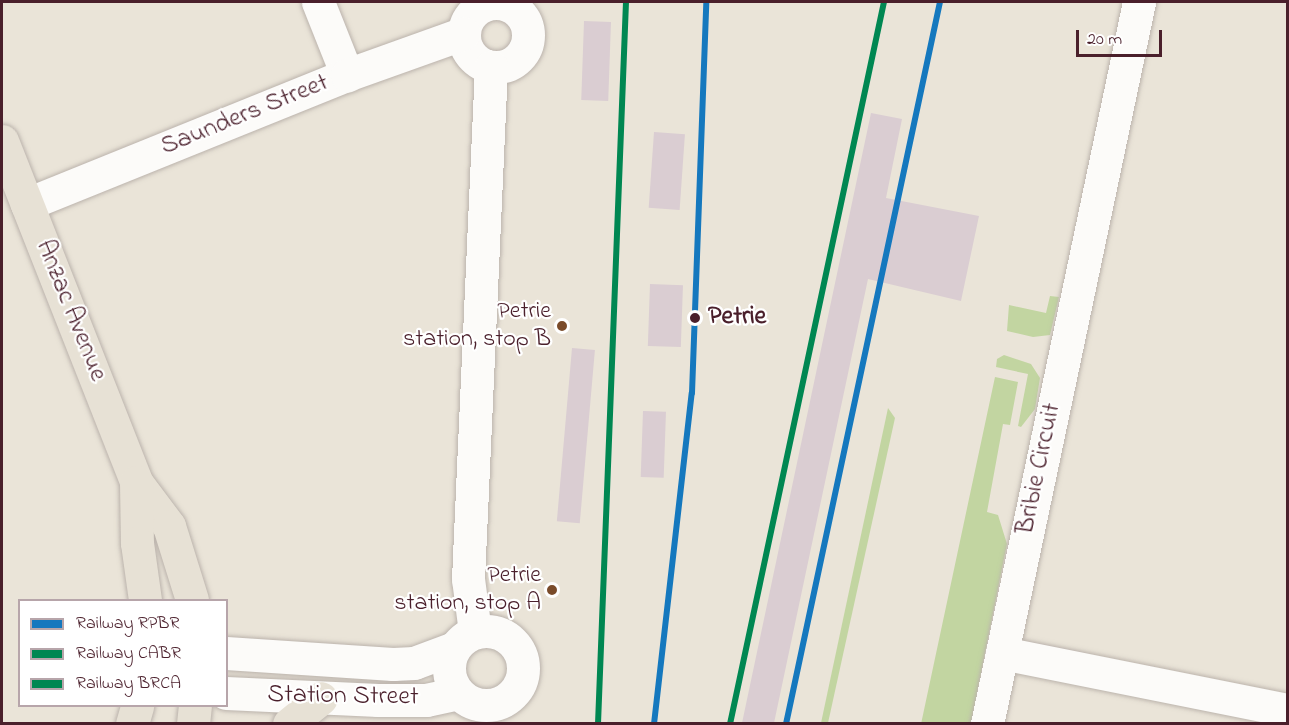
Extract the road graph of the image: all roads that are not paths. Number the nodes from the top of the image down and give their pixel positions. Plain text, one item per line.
1 (318, 2) edge
2 (1139, 2) edge
3 (464, 33) junction
4 (491, 67) junction
5 (347, 75) junction
6 (2, 141) edge
7 (27, 204) junction
8 (136, 482) junction
9 (145, 599) edge
10 (192, 599) edge
11 (465, 640) junction
12 (1002, 653) junction
13 (228, 654) edge
14 (228, 693) edge
15 (458, 693) junction
16 (321, 698) junction
17 (136, 707) edge
18 (195, 707) edge
19 (1287, 710) edge
20 (132, 723) edge
21 (193, 723) edge
22 (289, 723) edge
23 (987, 723) edge

1 - 5 street
2 - 12 street, Bribie Circuit
3 - 4 street
3 - 4 street
3 - 5 street, Saunders Street
4 - 11 street
5 - 7 street, Saunders Street
6 - 7 highway, Anzac Avenue
7 - 8 highway, Anzac Avenue
8 - 9 highway, Anzac Avenue
8 - 10 highway, Anzac Avenue
11 - 13 street, Station Street
11 - 15 street
11 - 15 street
12 - 19 street
12 - 23 street, Bribie Circuit
14 - 16 street, Station Street
15 - 16 street, Station Street
16 - 22 highway
17 - 20 highway
18 - 21 highway

